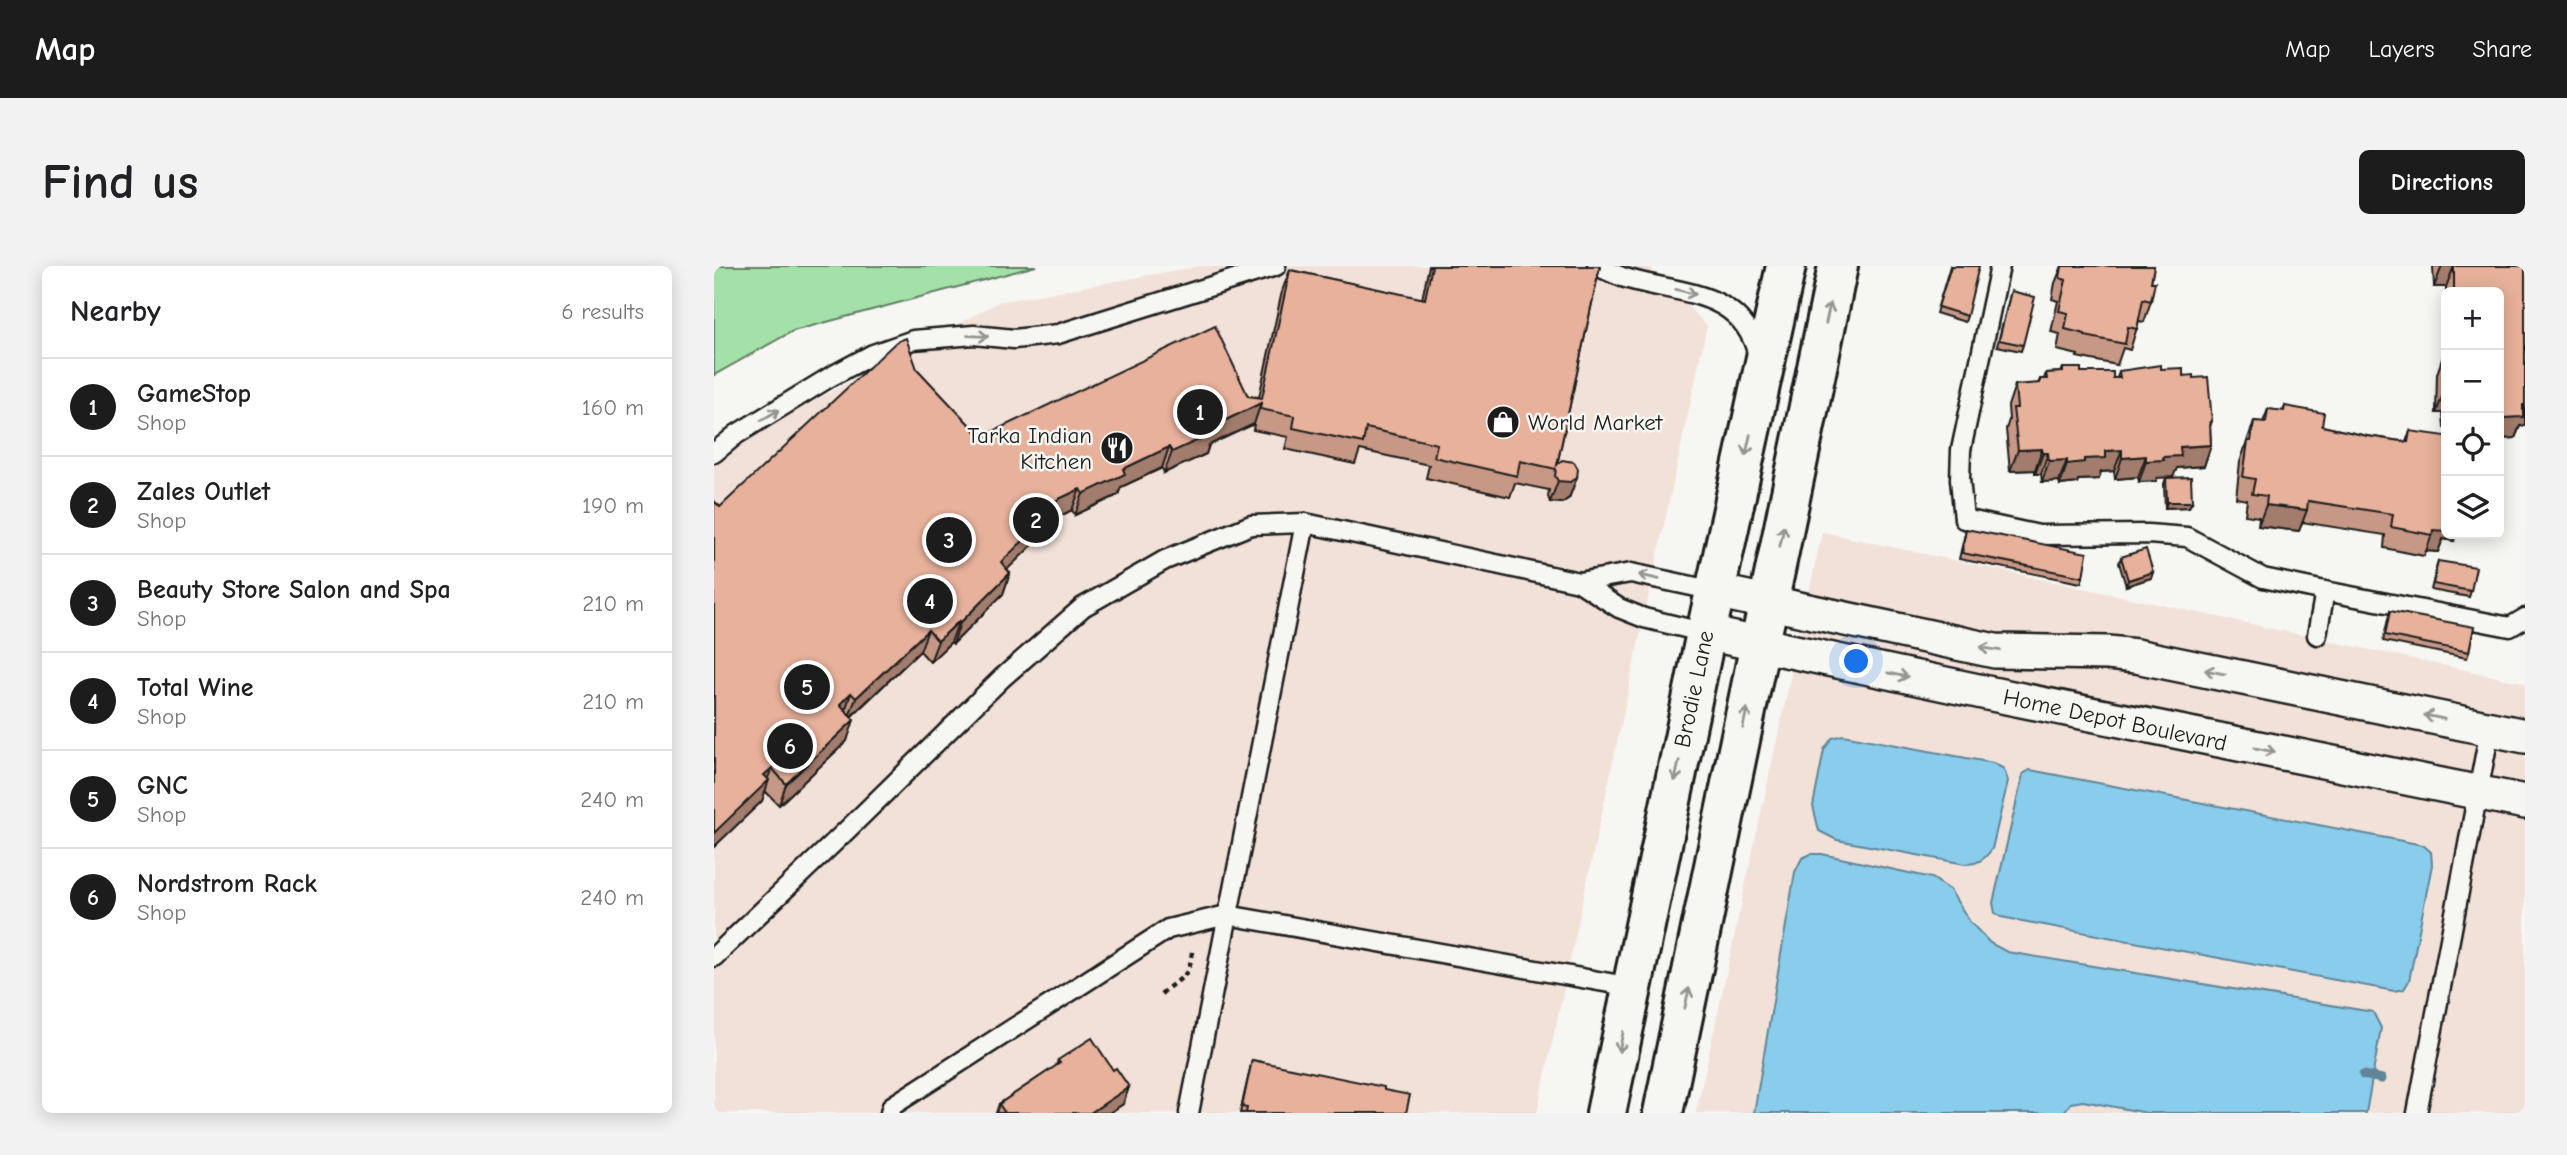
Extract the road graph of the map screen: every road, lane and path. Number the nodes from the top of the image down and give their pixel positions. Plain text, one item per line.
1 (1276, 266) edge
2 (1597, 266) edge
3 (1786, 266) edge
4 (1838, 266) edge
5 (2000, 266) edge
6 (1763, 378) junction
7 (714, 453) edge
8 (1305, 523) junction
9 (1579, 582) junction
10 (2325, 591) junction
11 (1715, 592) junction
12 (1768, 603) junction
13 (2525, 618) edge
14 (1706, 633) junction
15 (2317, 635) dead end
16 (1760, 645) junction
17 (2490, 729) junction
18 (2525, 736) edge
19 (2478, 793) junction
20 (2525, 802) edge
21 (1227, 915) junction
22 (1192, 951) dead end
23 (714, 957) edge
24 (1632, 987) junction
25 (1161, 994) dead end
26 (891, 1113) edge
27 (1189, 1113) edge
28 (1606, 1113) edge
29 (1663, 1113) edge
30 (2417, 1113) edge

7 -> 1 lane
2 -> 6 lane
3 - 6 main road, Brodie Lane
12 -> 4 main road
5 - 10 lane
6 -> 11 main road, Brodie Lane
8 - 9 lane
8 - 21 lane
8 - 23 lane
11 -> 9 lane
9 - 14 lane
10 - 13 lane
10 - 15 lane
11 - 12 street, Home Depot Boulevard
11 - 14 main road, Brodie Lane
12 - 16 main road
17 -> 12 street, Home Depot Boulevard
14 - 16 street, Home Depot Boulevard
14 -> 24 main road, Brodie Lane
16 -> 19 street, Home Depot Boulevard
29 -> 16 main road
17 - 18 street, Home Depot Boulevard
17 - 19 lane
19 - 20 street, Home Depot Boulevard
19 - 30 lane
21 - 24 lane
21 - 26 lane
21 - 27 lane
22 - 25 path
24 -> 28 main road, Brodie Lane

